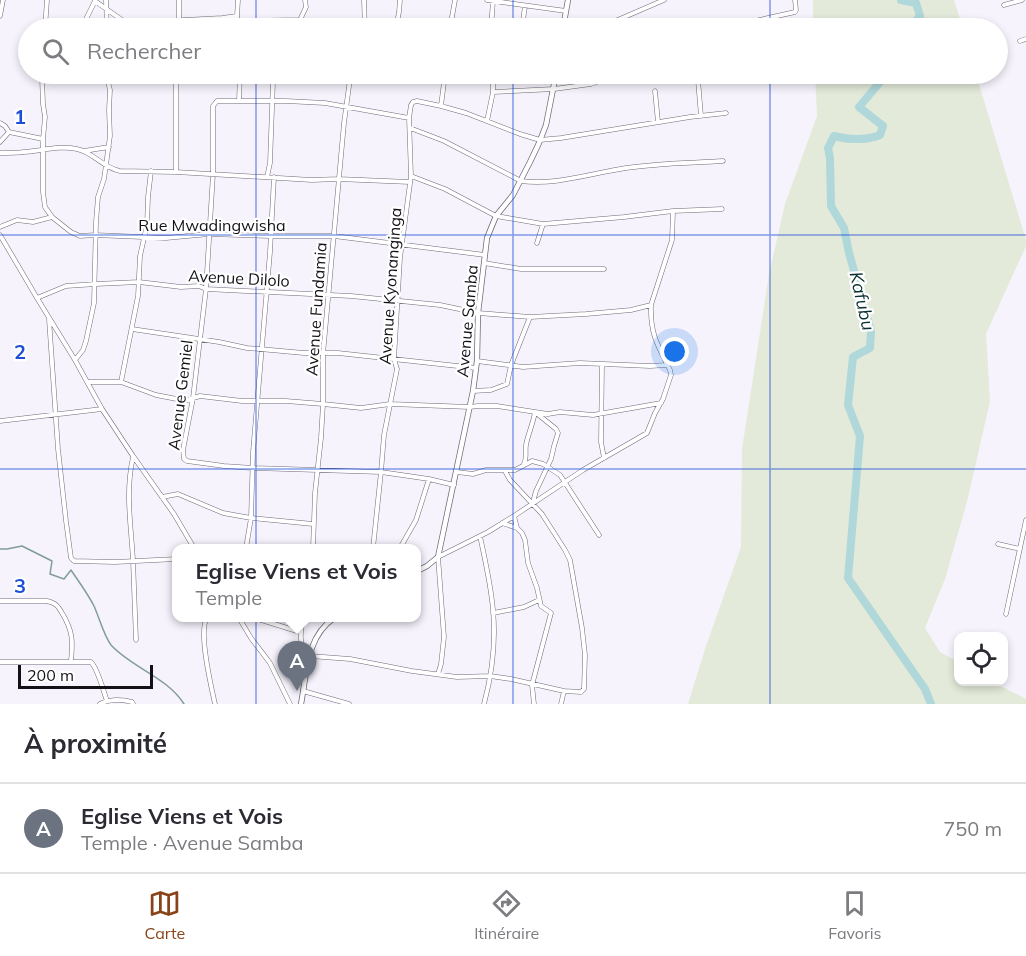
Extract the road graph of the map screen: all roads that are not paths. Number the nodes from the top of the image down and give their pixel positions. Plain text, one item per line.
1 (3, 0) edge
2 (47, 0) edge
3 (106, 0) edge
4 (179, 0) edge
5 (238, 0) edge
6 (305, 0) edge
7 (364, 0) edge
8 (400, 0) edge
9 (455, 0) edge
10 (487, 0) edge
11 (568, 0) edge
12 (663, 0) edge
13 (795, 0) edge
14 (1022, 0) edge
15 (95, 1) edge
16 (493, 1) edge
17 (1004, 5) dead end
18 (525, 6) junction
19 (106, 10) junction
20 (566, 11) junction
21 (0, 16) edge
22 (46, 18) edge
23 (86, 18) edge
24 (106, 18) edge
25 (120, 18) edge
26 (180, 18) edge
27 (238, 18) edge
28 (301, 18) edge
29 (365, 18) edge
30 (398, 18) edge
31 (452, 18) edge
32 (492, 18) edge
33 (523, 18) edge
34 (565, 18) edge
35 (622, 18) edge
36 (766, 18) edge
37 (1026, 39) edge
38 (1020, 41) dead end
39 (42, 84) edge
40 (108, 84) edge
41 (176, 84) edge
42 (240, 84) edge
43 (273, 84) edge
44 (349, 84) edge
45 (444, 84) edge
46 (493, 84) edge
47 (555, 84) edge
48 (591, 84) edge
49 (698, 84) edge
50 (554, 89) junction
51 (655, 91) dead end
52 (493, 92) junction
53 (239, 101) junction
54 (272, 102) junction
55 (441, 106) junction
56 (346, 107) junction
57 (726, 113) dead end
58 (701, 116) junction
59 (410, 118) junction
60 (488, 121) junction
61 (658, 122) junction
62 (0, 123) edge
63 (410, 128) junction
64 (9, 132) junction
65 (43, 139) junction
66 (540, 140) junction
67 (0, 142) edge
68 (109, 147) junction
69 (43, 149) junction
70 (83, 151) junction
71 (0, 153) edge
72 (723, 161) dead end
73 (105, 165) junction
74 (151, 171) junction
75 (176, 171) junction
76 (213, 174) junction
77 (411, 176) junction
78 (267, 177) junction
79 (274, 177) junction
80 (338, 179) junction
81 (521, 181) junction
82 (410, 182) junction
83 (722, 209) dead end
84 (673, 211) junction
85 (496, 216) junction
86 (52, 217) junction
87 (543, 224) junction
88 (0, 227) edge
89 (209, 234) junction
90 (0, 235) edge
91 (95, 235) junction
92 (271, 236) junction
93 (334, 236) junction
94 (144, 238) junction
95 (537, 243) dead end
96 (402, 245) junction
97 (485, 255) junction
98 (484, 263) junction
99 (604, 269) dead end
100 (139, 282) junction
101 (96, 284) junction
102 (206, 289) junction
103 (267, 292) junction
104 (328, 296) junction
105 (37, 298) junction
106 (398, 301) junction
107 (651, 305) junction
108 (478, 313) junction
109 (49, 317) junction
110 (530, 317) junction
111 (132, 329) junction
112 (199, 340) junction
113 (262, 349) junction
114 (323, 354) junction
115 (394, 359) junction
116 (75, 360) junction
117 (477, 361) junction
118 (511, 364) junction
119 (602, 365) junction
120 (667, 365) junction
121 (476, 368) junction
122 (88, 381) junction
123 (121, 382) junction
124 (474, 391) junction
125 (193, 398) junction
126 (258, 402) junction
127 (661, 403) junction
128 (323, 404) junction
129 (390, 404) junction
130 (470, 407) junction
131 (102, 408) junction
132 (535, 412) junction
133 (602, 413) junction
134 (55, 415) junction
135 (0, 421) edge
136 (133, 456) junction
137 (604, 458) junction
138 (524, 466) junction
139 (548, 466) junction
140 (253, 468) junction
141 (318, 469) junction
142 (505, 471) junction
143 (381, 472) junction
144 (457, 472) junction
145 (429, 479) junction
146 (565, 482) junction
147 (454, 486) junction
148 (162, 497) junction
149 (533, 503) junction
150 (514, 516) junction
151 (251, 518) junction
152 (1026, 520) edge
153 (502, 523) junction
154 (313, 524) junction
155 (517, 528) junction
156 (599, 535) dead end
157 (480, 536) junction
158 (191, 544) edge
159 (247, 544) edge
160 (313, 544) edge
161 (374, 544) edge
162 (402, 544) edge
163 (998, 544) dead end
164 (1020, 549) junction
165 (438, 557) junction
166 (172, 558) edge
167 (133, 561) junction
168 (421, 569) edge
169 (539, 600) junction
170 (0, 601) edge
171 (493, 613) junction
172 (1006, 614) dead end
173 (204, 622) edge
174 (241, 622) edge
175 (268, 622) edge
176 (302, 622) edge
177 (328, 622) edge
178 (300, 632) junction
179 (136, 639) dead end
180 (310, 656) junction
181 (71, 661) junction
182 (0, 662) edge
183 (438, 674) junction
184 (490, 676) junction
185 (532, 685) junction
186 (303, 691) junction
187 (564, 691) junction
188 (107, 701) junction
189 (131, 702) edge
190 (100, 704) edge
191 (214, 704) edge
192 (290, 704) edge
193 (301, 704) edge
194 (349, 704) edge
195 (484, 704) edge
196 (534, 704) edge
197 (561, 704) edge

1 - 21 street
2 - 22 street
3 - 19 street
4 - 26 street
5 - 27 street
6 - 28 street
7 - 29 street
8 - 30 street
9 - 31 street
10 - 16 street
11 - 20 street
12 - 35 street
13 - 36 street
14 - 17 street
15 - 19 street
15 - 23 street
16 - 18 street
16 - 32 street
18 - 20 street
18 - 33 street
19 - 24 street
19 - 25 street
20 - 34 street
37 - 38 street
39 - 65 street
40 - 68 street
41 - 75 street
42 - 53 street
43 - 54 street
44 - 56 street, Avenue Fundamia
45 - 55 street
46 - 52 street
47 - 50 street, Avenue Samba
48 - 50 street
49 - 58 street
50 - 52 street
50 - 66 street, Avenue Samba
51 - 61 street
52 - 60 street
53 - 54 street
53 - 76 street, Avenue Gemiel
54 - 56 street
54 - 78 street
55 - 59 street, Avenue Kyonanginga
55 - 60 street
56 - 59 street
56 - 80 street, Avenue Fundamia
57 - 58 street
58 - 61 street
59 - 63 street, Avenue Kyonanginga
60 - 66 street
61 - 66 street
62 - 64 street
63 - 77 street, Avenue Kyonanginga
63 - 81 street
64 - 65 street
64 - 67 street
65 - 69 street
66 - 81 street, Avenue Samba
68 - 70 street
68 - 73 street
69 - 70 street
69 - 71 street
69 - 86 street
70 - 73 street
72 - 81 street
73 - 74 street
73 - 91 street
74 - 75 street
74 - 94 street
75 - 76 street
76 - 78 street
76 - 89 street, Avenue Gemiel
77 - 82 street, Avenue Kyonanginga
77 - 85 street
78 - 79 street
79 - 80 street
79 - 92 street
80 - 82 street
80 - 93 street, Avenue Fundamia
81 - 85 street, Avenue Samba
82 - 96 street, Avenue Kyonanginga
83 - 84 street
84 - 87 street
84 - 107 street
85 - 87 street
85 - 97 street, Avenue Samba
86 - 88 street
86 - 91 street, Rue Mwadingwisha
87 - 95 street
89 - 92 street, Rue Mwadingwisha
89 - 94 street, Rue Mwadingwisha
89 - 102 street, Avenue Gemiel
90 - 105 street
91 - 94 street, Rue Mwadingwisha
91 - 101 street
92 - 93 street, Rue Mwadingwisha
92 - 103 street
93 - 96 street, Rue Mwadingwisha
93 - 104 street, Avenue Fundamia
94 - 100 street
96 - 97 street, Rue Mwadingwisha
96 - 106 street, Avenue Kyonanginga
97 - 98 street, Avenue Samba
98 - 99 street
98 - 108 street, Avenue Samba
100 - 101 street, Avenue Dilolo
100 - 102 street, Avenue Dilolo
100 - 111 street
101 - 105 street, Avenue Dilolo
101 - 116 street
102 - 103 street, Avenue Dilolo
102 - 112 street, Avenue Gemiel
103 - 104 street, Avenue Dilolo
103 - 113 street
104 - 106 street, Avenue Dilolo
104 - 114 street, Avenue Fundamia
105 - 109 street
106 - 108 street, Avenue Dilolo
106 - 115 street, Avenue Kyonanginga
107 - 110 street, Avenue Dilolo
107 - 120 street
108 - 110 street, Avenue Dilolo
108 - 117 street, Avenue Samba
109 - 116 street
109 - 134 street
110 - 118 street
111 - 112 street
111 - 123 street
112 - 113 street
112 - 125 street, Avenue Gemiel
113 - 114 street
113 - 126 street
114 - 115 street
114 - 128 street, Avenue Fundamia
115 - 121 street
115 - 129 street, Avenue Kyonanginga
116 - 122 street
117 - 118 street
117 - 121 street, Avenue Samba
118 - 119 street
118 - 124 street
119 - 120 street
119 - 133 street
120 - 127 street
121 - 124 street, Avenue Samba
122 - 123 street
122 - 131 street
123 - 125 street
124 - 130 street, Avenue Samba
125 - 126 street
125 - 140 street, Avenue Gemiel
126 - 128 street
126 - 140 street
127 - 133 street
127 - 137 street
128 - 129 street
128 - 141 street, Avenue Fundamia
129 - 130 street
129 - 143 street, Avenue Kyonanginga
130 - 132 street
130 - 144 street, Avenue Samba
131 - 134 street
131 - 136 street
132 - 133 street
132 - 138 street
132 - 139 street
133 - 137 street
134 - 135 street
134 - 167 street
136 - 148 street
136 - 167 street
137 - 146 street
138 - 139 street
138 - 142 street
139 - 146 street
139 - 149 street
140 - 141 street, Avenue Gemiel
140 - 151 street
141 - 143 street, Avenue Gemiel
141 - 154 street, Avenue Fundamia
142 - 144 street
142 - 149 street
143 - 145 street, Avenue Gemiel
143 - 161 street, Avenue Kyonanginga
144 - 147 street, Avenue Samba
145 - 147 street, Avenue Gemiel
145 - 162 street
146 - 149 street
146 - 156 street
147 - 165 street, Avenue Samba
148 - 151 street
148 - 158 street
149 - 150 street
149 - 187 street
150 - 153 street
150 - 155 street
151 - 154 street
151 - 159 street
152 - 164 street
153 - 155 street
153 - 157 street
154 - 160 street, Avenue Fundamia
155 - 169 street
157 - 165 street
157 - 171 street
163 - 164 street
164 - 172 street
165 - 168 street
165 - 183 street
166 - 167 street
167 - 179 street
169 - 171 street
169 - 185 street
170 - 181 street
171 - 184 street
173 - 191 street
174 - 192 street
175 - 178 street
176 - 178 street
177 - 180 street
178 - 180 street
180 - 183 street
180 - 186 street
181 - 182 street
181 - 188 street
183 - 184 street
184 - 185 street
184 - 195 street
185 - 187 street
185 - 196 street
186 - 193 street
186 - 194 street
187 - 197 street
188 - 189 street
188 - 190 street

